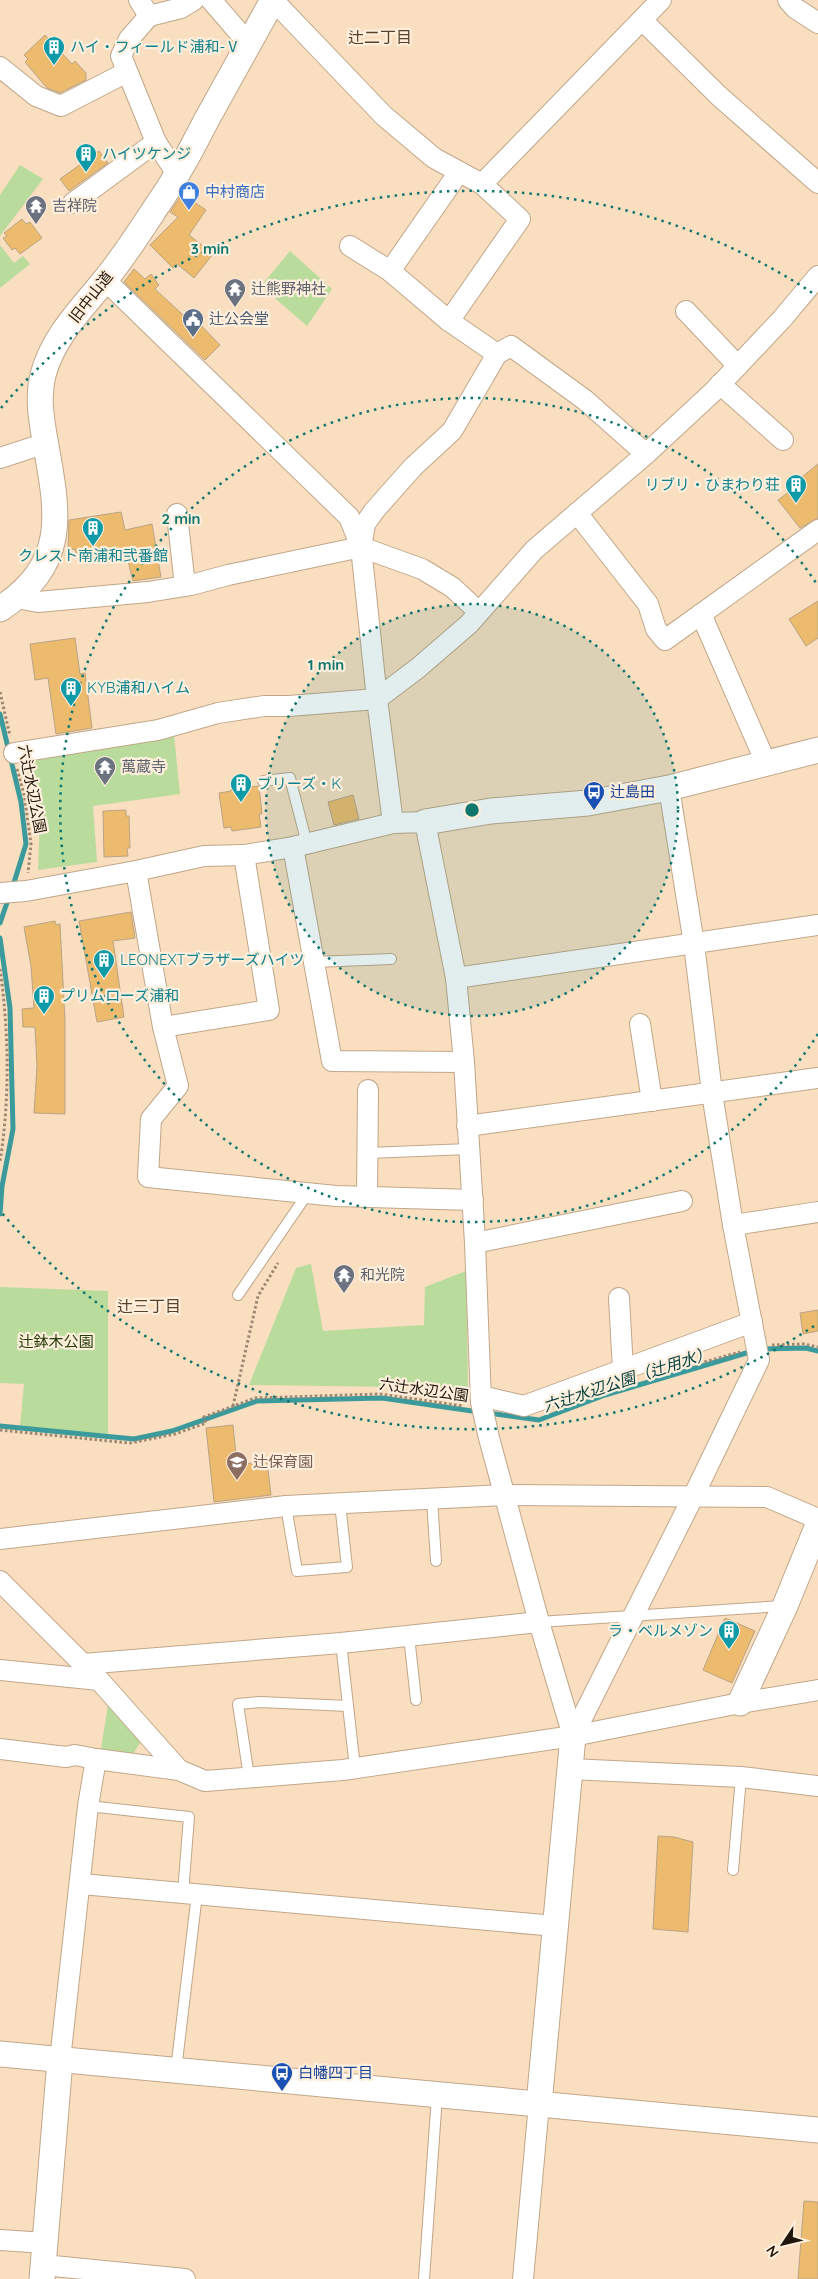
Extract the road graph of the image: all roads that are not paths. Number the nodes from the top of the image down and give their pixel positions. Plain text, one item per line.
1 (194, 0) edge
2 (211, 0) edge
3 (273, 0) edge
4 (788, 0) edge
5 (656, 2) edge
6 (144, 8) edge
7 (643, 21) junction
8 (818, 23) edge
9 (249, 44) junction
10 (0, 67) edge
11 (127, 72) junction
12 (156, 142) junction
13 (459, 172) junction
14 (177, 174) junction
15 (818, 183) edge
16 (482, 184) junction
17 (73, 203) dead end
18 (350, 246) dead end
19 (390, 271) junction
20 (818, 276) edge
21 (105, 280) junction
22 (686, 312) dead end
23 (449, 320) junction
24 (497, 354) junction
25 (738, 366) junction
26 (720, 384) junction
27 (783, 440) dead end
28 (46, 443) junction
29 (646, 454) junction
30 (0, 458) edge
31 (577, 513) junction
32 (177, 514) dead end
33 (818, 530) edge
34 (361, 547) junction
35 (185, 586) junction
36 (9, 604) edge
37 (479, 612) junction
38 (701, 614) junction
39 (377, 699) junction
40 (818, 750) edge
41 (14, 753) road end
42 (766, 763) junction
43 (263, 781) dead end
44 (669, 788) junction
45 (425, 822) junction
46 (393, 823) junction
47 (300, 846) junction
48 (244, 855) junction
49 (136, 871) junction
50 (0, 893) edge
51 (818, 925) edge
52 (694, 944) junction
53 (391, 958) dead end
54 (314, 962) junction
55 (456, 978) junction
56 (640, 1024) dead end
57 (163, 1027) junction
58 (464, 1062) junction
59 (818, 1078) edge
60 (368, 1090) dead end
61 (712, 1093) junction
62 (652, 1101) junction
63 (468, 1126) junction
64 (469, 1149) junction
65 (368, 1152) junction
66 (308, 1194) junction
67 (367, 1197) junction
68 (472, 1200) junction
69 (682, 1201) dead end
70 (818, 1212) edge
71 (733, 1224) junction
72 (476, 1243) junction
73 (238, 1295) dead end
74 (619, 1298) dead end
75 (752, 1322) junction
76 (623, 1370) junction
77 (482, 1402) junction
78 (504, 1495) junction
79 (693, 1497) junction
80 (432, 1498) junction
81 (340, 1504) junction
82 (286, 1506) junction
83 (818, 1519) edge
84 (818, 1525) edge
85 (0, 1539) edge
86 (436, 1561) dead end
87 (0, 1581) edge
88 (785, 1606) junction
89 (633, 1617) junction
90 (539, 1622) junction
91 (409, 1636) junction
92 (342, 1643) junction
93 (83, 1664) junction
94 (0, 1670) edge
95 (99, 1680) junction
96 (818, 1690) edge
97 (416, 1700) dead end
98 (740, 1702) junction
99 (348, 1706) junction
100 (573, 1736) junction
101 (0, 1748) edge
102 (96, 1759) junction
103 (355, 1768) junction
104 (570, 1768) junction
105 (179, 1770) junction
106 (249, 1777) junction
107 (740, 1777) junction
108 (818, 1786) edge
109 (88, 1806) junction
110 (733, 1870) dead end
111 (81, 1884) junction
112 (190, 1894) junction
113 (555, 1926) junction
114 (0, 2054) edge
115 (60, 2060) junction
116 (176, 2070) junction
117 (437, 2095) junction
118 (539, 2104) junction
119 (818, 2130) edge
120 (0, 2240) edge
121 (43, 2262) edge
122 (185, 2279) edge
123 (424, 2279) edge
124 (523, 2279) edge

1 - 6 street
2 - 9 street
3 - 9 street, 旧中山道
3 - 13 street
4 - 8 street
5 - 7 street
6 - 11 street
7 - 15 street
7 - 16 street
9 - 14 street, 旧中山道
10 - 11 street
11 - 12 street
12 - 14 street
12 - 17 street
13 - 16 street
13 - 19 street
14 - 21 street, 旧中山道
16 - 23 street
18 - 19 street
19 - 23 street
20 - 25 street
21 - 28 street, 旧中山道
21 - 34 street
22 - 25 street
23 - 24 street
24 - 29 street
24 - 34 street
25 - 26 street
26 - 27 street
26 - 29 street
28 - 30 street
28 - 36 street, 旧中山道
29 - 31 street
31 - 37 street
31 - 38 street
32 - 35 street
33 - 38 street
34 - 35 street
34 - 37 street
34 - 39 street
35 - 36 street
37 - 39 street
38 - 42 street
39 - 41 street
39 - 46 street
40 - 42 street
42 - 44 street
43 - 47 lane
44 - 45 street
44 - 52 street
45 - 46 street
45 - 55 street
46 - 47 street
47 - 48 street
47 - 54 street
48 - 49 street
48 - 57 street
49 - 50 street
49 - 57 street
51 - 52 street
52 - 55 street
52 - 61 street
53 - 54 lane
54 - 58 street
55 - 58 street
56 - 62 street
57 - 66 street
58 - 63 street
59 - 61 street
60 - 65 street
61 - 62 street
61 - 71 street
62 - 63 street
63 - 64 street
64 - 65 lane
64 - 68 street
65 - 67 street
66 - 67 street
66 - 73 lane
67 - 68 street
68 - 72 street
69 - 72 street
70 - 71 street
71 - 75 street
72 - 77 street
74 - 76 street
75 - 76 street
75 - 79 street
76 - 77 street
77 - 78 street
78 - 79 street
78 - 80 street
78 - 90 street
79 - 83 street
79 - 89 street
80 - 81 street
80 - 86 lane
81 - 82 street
81 - 82 lane
82 - 85 street
84 - 88 street
87 - 93 street
88 - 89 lane
88 - 98 street
89 - 90 lane
89 - 100 street
90 - 91 street
90 - 100 street
91 - 92 street
91 - 97 lane
92 - 93 street
92 - 99 lane
93 - 95 street
94 - 95 street
95 - 105 street
96 - 98 street
98 - 100 street
99 - 103 lane
99 - 106 lane
100 - 103 street
100 - 104 street
101 - 102 street
102 - 105 street
102 - 109 street
103 - 106 street
104 - 107 street
104 - 113 street
105 - 106 street
107 - 108 street
107 - 110 lane
109 - 111 street
109 - 112 lane
111 - 112 street
111 - 115 street
112 - 113 street
112 - 116 lane
113 - 118 street
114 - 115 street
115 - 116 street
115 - 121 street
116 - 117 street
117 - 118 street
117 - 123 lane
118 - 119 street
118 - 124 street
120 - 121 street
121 - 122 street

